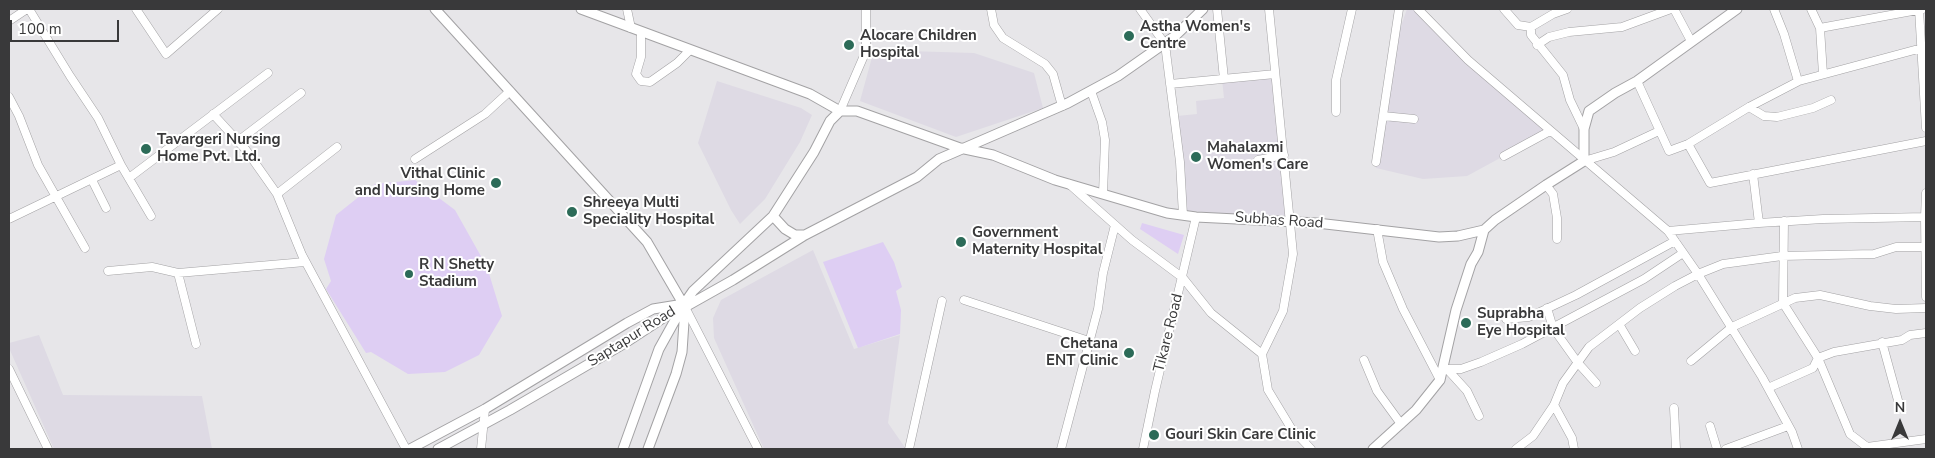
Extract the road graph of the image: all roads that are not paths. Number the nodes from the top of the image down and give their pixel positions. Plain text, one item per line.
1 (28, 9) edge
2 (136, 9) edge
3 (218, 9) edge
4 (435, 9) edge
5 (581, 9) edge
6 (627, 9) edge
7 (866, 9) edge
8 (990, 9) edge
9 (1140, 9) edge
10 (1203, 9) edge
11 (1217, 9) edge
12 (1270, 9) edge
13 (1352, 9) edge
14 (1399, 9) edge
15 (1418, 9) edge
16 (1504, 9) edge
17 (1567, 9) edge
18 (1673, 9) edge
19 (1737, 9) edge
20 (1774, 9) edge
21 (1811, 9) edge
22 (1919, 9) edge
23 (1923, 9) edge
24 (1726, 12) edge
25 (9, 20) edge
26 (631, 28) junction
27 (1531, 28) junction
28 (1820, 28) junction
29 (641, 32) junction
30 (1691, 41) junction
31 (1165, 44) junction
32 (1537, 45) junction
33 (1922, 48) junction
34 (690, 50) junction
35 (1924, 56) edge
36 (268, 73) dead end
37 (1275, 74) junction
38 (1823, 74) junction
39 (1224, 79) junction
40 (1637, 81) junction
41 (1798, 81) junction
42 (1170, 84) junction
43 (510, 91) junction
44 (1091, 91) junction
45 (300, 93) dead end
46 (9, 97) edge
47 (1831, 100) dead end
48 (1925, 105) edge
49 (1062, 106) junction
50 (1749, 107) junction
51 (840, 111) junction
52 (1336, 112) dead end
53 (213, 114) junction
54 (1383, 116) junction
55 (1414, 119) dead end
56 (1584, 128) junction
57 (1926, 128) edge
58 (1550, 131) junction
59 (1659, 131) junction
60 (238, 141) junction
61 (1926, 141) edge
62 (1688, 144) junction
63 (337, 148) dead end
64 (960, 148) junction
65 (1284, 155) junction
66 (1504, 156) dead end
67 (415, 159) dead end
68 (1258, 160) dead end
69 (1376, 162) dead end
70 (1584, 162) junction
71 (121, 165) junction
72 (1753, 174) junction
73 (129, 178) junction
74 (92, 180) junction
75 (1069, 184) junction
76 (1546, 184) junction
77 (1926, 193) edge
78 (277, 194) junction
79 (1103, 194) junction
80 (56, 197) junction
81 (106, 208) dead end
82 (1183, 215) junction
83 (151, 216) dead end
84 (773, 216) junction
85 (1196, 217) junction
86 (1925, 217) edge
87 (9, 219) edge
88 (1290, 221) junction
89 (1784, 221) junction
90 (1759, 223) junction
91 (1115, 225) junction
92 (1378, 229) junction
93 (1484, 230) junction
94 (1668, 231) junction
95 (805, 235) junction
96 (1557, 239) dead end
97 (1675, 241) junction
98 (1925, 247) edge
99 (85, 248) dead end
100 (1683, 252) junction
101 (1782, 256) junction
102 (306, 262) junction
103 (108, 271) dead end
104 (178, 273) junction
105 (1698, 274) junction
106 (1926, 276) edge
107 (1183, 278) junction
108 (1926, 297) edge
109 (964, 300) dead end
110 (942, 301) dead end
111 (1783, 303) junction
112 (685, 305) junction
113 (1547, 308) junction
114 (1926, 308) edge
115 (1506, 319) dead end
116 (1619, 324) junction
117 (1732, 327) junction
118 (1553, 328) junction
119 (1926, 333) edge
120 (1089, 341) junction
121 (1882, 342) junction
122 (196, 344) dead end
123 (1635, 351) dead end
124 (1262, 354) junction
125 (1818, 358) junction
126 (1364, 360) dead end
127 (1692, 362) dead end
128 (1578, 363) junction
129 (9, 369) edge
130 (1445, 369) junction
131 (1440, 380) junction
132 (1596, 383) dead end
133 (1768, 388) junction
134 (1899, 404) dead end
135 (1554, 405) junction
136 (1674, 408) dead end
137 (485, 409) junction
138 (1479, 416) dead end
139 (484, 424) junction
140 (1401, 424) junction
141 (1710, 426) dead end
142 (1788, 426) junction
143 (1926, 439) edge
144 (48, 449) edge
145 (406, 449) edge
146 (410, 449) edge
147 (438, 449) edge
148 (481, 449) edge
149 (624, 449) edge
150 (648, 449) edge
151 (758, 449) edge
152 (909, 449) edge
153 (1061, 449) edge
154 (1143, 449) edge
155 (1311, 449) edge
156 (1373, 449) edge
157 (1516, 449) edge
158 (1574, 449) edge
159 (1676, 449) edge
160 (1717, 449) edge
161 (1726, 449) edge
162 (1798, 449) edge

1 - 25 street
1 - 71 street
2 - 3 street
4 - 43 main road
5 - 26 main road
6 - 26 street
7 - 51 street
8 - 49 street
9 - 31 street
10 - 31 main road
11 - 39 street
12 - 37 street
13 - 52 street
14 - 54 street
15 - 58 street
16 - 27 street
17 - 27 street
18 - 30 street
18 - 32 street
19 - 24 main road
20 - 41 street
21 - 28 street
22 - 23 street
22 - 28 street
22 - 33 street
24 - 30 main road
26 - 29 main road
27 - 32 street
28 - 38 street
29 - 34 main road
29 - 34 street
30 - 40 main road
31 - 42 street
31 - 44 main road
32 - 56 street
33 - 35 street
33 - 38 street
34 - 51 main road
35 - 48 street
36 - 53 street
37 - 39 street
37 - 65 street
38 - 41 street
39 - 42 street
40 - 56 main road
40 - 59 street
41 - 50 street
42 - 82 street
43 - 67 street
43 - 112 main road
44 - 49 main road
44 - 79 street
45 - 60 street
46 - 80 street
47 - 50 street
48 - 57 street
49 - 64 main road
50 - 62 street
51 - 64 main road, Subhas Road
51 - 84 main road
53 - 60 street
53 - 73 street
54 - 55 street
54 - 69 street
56 - 70 main road
58 - 66 street
58 - 70 street
59 - 62 street
59 - 70 street
60 - 78 street
61 - 72 street
62 - 72 street
63 - 78 street
64 - 75 main road, Subhas Road
64 - 95 main road
65 - 68 street
65 - 88 street
70 - 76 main road, Subhas Road
70 - 94 street
71 - 73 street
71 - 74 street
72 - 90 street
73 - 83 street
74 - 80 street
74 - 81 street
75 - 79 main road, Subhas Road
75 - 91 street
76 - 93 main road, Subhas Road
76 - 96 street
77 - 86 street
78 - 102 street
79 - 82 main road, Subhas Road
80 - 87 street
80 - 99 street
82 - 85 main road, Subhas Road
84 - 95 main road
84 - 112 main road
85 - 88 main road, Subhas Road
85 - 107 street, Tikare Road
86 - 89 street
86 - 98 street
88 - 92 main road, Subhas Road
88 - 124 street
89 - 90 street
89 - 101 street
90 - 94 street
91 - 107 street
91 - 120 street
92 - 93 main road, Subhas Road
92 - 131 street
93 - 130 main road
94 - 97 street
95 - 112 main road
97 - 100 street
97 - 113 street
98 - 101 street
98 - 106 street
100 - 105 street
100 - 118 street
101 - 105 street
101 - 111 street
102 - 104 street
102 - 145 street
103 - 104 street
104 - 122 street
105 - 116 street
105 - 117 street
106 - 108 street
107 - 124 street
107 - 154 street, Tikare Road
109 - 120 street
110 - 152 street
111 - 114 street
111 - 117 street
111 - 125 street
112 - 137 main road, Saptapur Road
112 - 139 main road, Saptapur Road
112 - 149 main road
112 - 150 main road
112 - 151 street
113 - 115 street
113 - 118 street
116 - 123 street
116 - 128 street
117 - 127 street
117 - 133 street
118 - 128 street
118 - 130 street
119 - 121 street
120 - 153 street
121 - 125 street
121 - 134 street
124 - 155 street
125 - 133 street
125 - 143 street
126 - 140 street
128 - 132 street
128 - 135 street
129 - 144 street
130 - 131 main road
130 - 138 street
131 - 140 main road
133 - 142 street
135 - 157 street
135 - 158 street
136 - 159 street
137 - 139 street
137 - 146 main road, Saptapur Road
139 - 147 main road, Saptapur Road
139 - 148 street
140 - 156 main road
141 - 160 street
142 - 161 street
142 - 162 street

